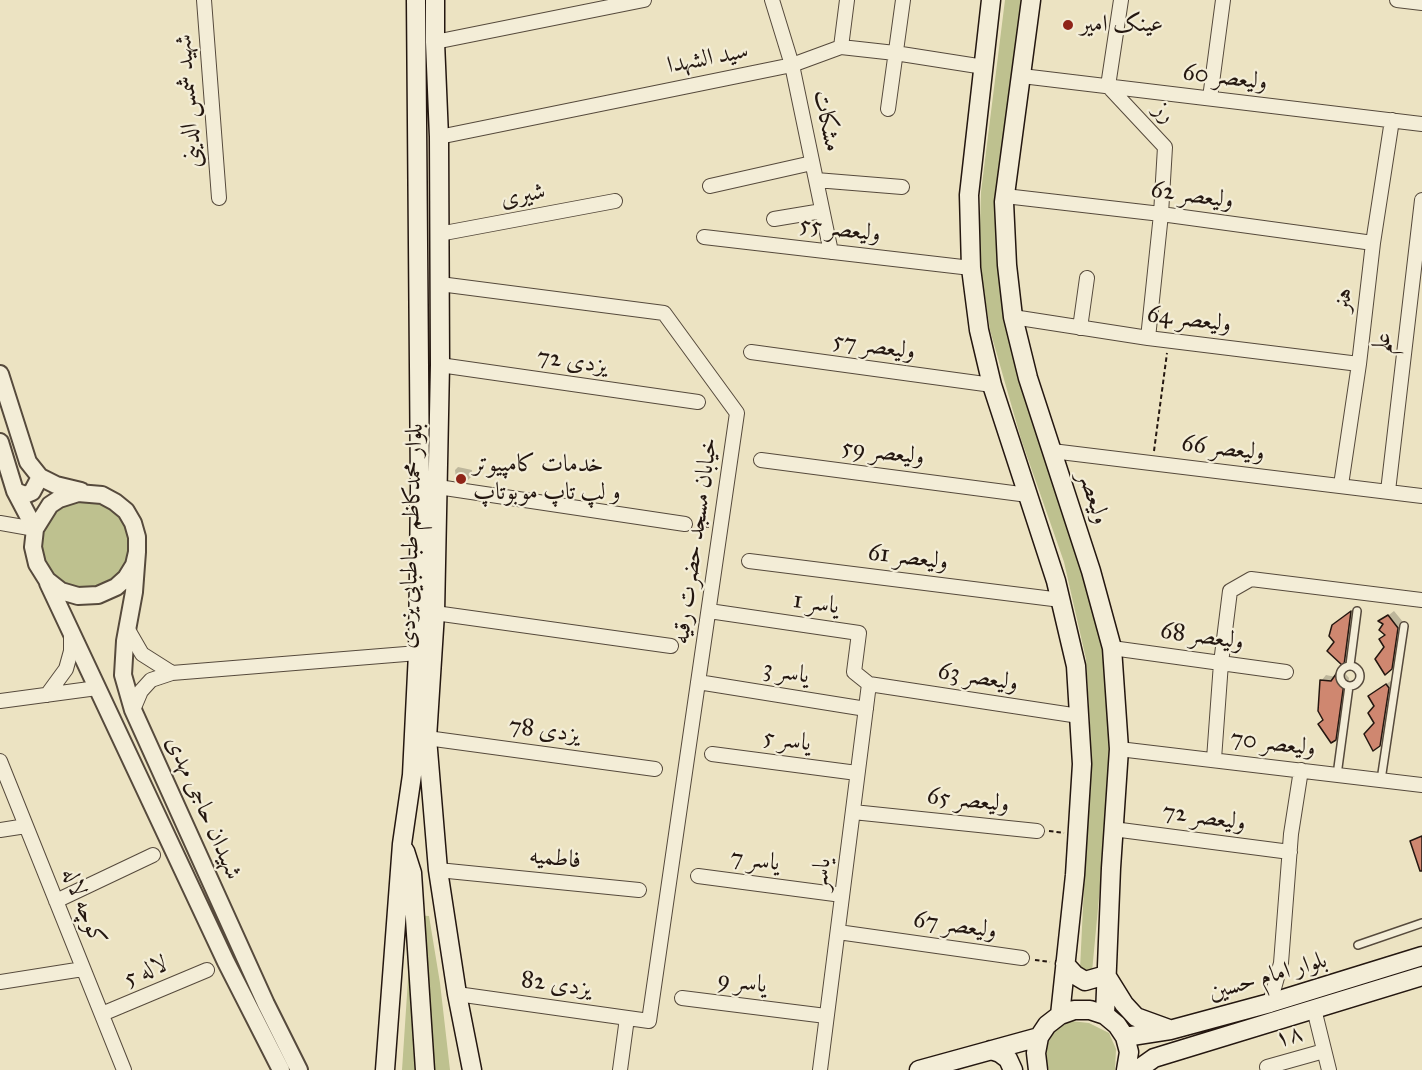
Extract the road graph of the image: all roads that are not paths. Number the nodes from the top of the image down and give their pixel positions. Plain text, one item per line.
1 (204, 0) edge
2 (416, 0) edge
3 (435, 0) edge
4 (644, 0) edge
5 (772, 0) edge
6 (847, 0) edge
7 (903, 0) edge
8 (992, 0) edge
9 (1031, 0) edge
10 (1121, 0) edge
11 (1223, 0) edge
12 (1397, 0) edge
13 (1422, 3) edge
14 (435, 42) junction
15 (841, 47) junction
16 (896, 53) junction
17 (792, 65) junction
18 (984, 67) junction
19 (1022, 76) junction
20 (1108, 86) junction
21 (1210, 99) junction
22 (888, 109) dead end
23 (1392, 120) junction
24 (1422, 124) edge
25 (440, 137) junction
26 (812, 163) junction
27 (816, 180) junction
28 (710, 186) dead end
29 (902, 187) dead end
30 (1005, 196) junction
31 (219, 198) dead end
32 (615, 201) dead end
33 (1422, 201) edge
34 (822, 211) junction
35 (1161, 214) junction
36 (774, 219) dead end
37 (439, 234) junction
38 (704, 237) dead end
39 (1373, 243) junction
40 (831, 252) junction
41 (971, 268) junction
42 (1087, 278) dead end
43 (440, 284) junction
44 (1013, 317) junction
45 (1080, 328) junction
46 (1148, 338) junction
47 (751, 352) dead end
48 (1359, 364) junction
49 (440, 365) junction
50 (0, 374) edge
51 (992, 386) junction
52 (698, 402) dead end
53 (0, 442) edge
54 (1052, 452) junction
55 (761, 460) dead end
56 (40, 477) junction
57 (1341, 485) junction
58 (438, 487) junction
59 (15, 491) junction
60 (1388, 491) junction
61 (88, 492) junction
62 (1028, 495) junction
63 (1422, 496) edge
64 (0, 523) edge
65 (685, 524) road end
66 (35, 529) junction
67 (137, 552) junction
68 (749, 561) dead end
69 (47, 580) junction
70 (1061, 600) junction
71 (1422, 600) edge
72 (709, 611) junction
73 (1357, 611) dead end
74 (435, 614) junction
75 (1404, 626) dead end
76 (127, 628) junction
77 (71, 632) junction
78 (671, 646) dead end
79 (1112, 648) junction
80 (418, 653) junction
81 (1221, 663) junction
82 (1350, 665) junction
83 (1286, 672) dead end
84 (172, 673) junction
85 (698, 682) junction
86 (870, 684) junction
87 (1349, 686) junction
88 (97, 688) junction
89 (47, 694) junction
90 (0, 701) edge
91 (866, 708) junction
92 (132, 710) junction
93 (1079, 716) junction
94 (427, 738) junction
95 (1119, 749) junction
96 (712, 754) dead end
97 (1214, 759) junction
98 (0, 761) edge
99 (655, 769) dead end
100 (1300, 770) junction
101 (857, 773) junction
102 (1338, 775) junction
103 (1381, 780) junction
104 (1422, 785) edge
105 (853, 812) junction
106 (26, 826) junction
107 (1113, 829) junction
108 (0, 830) edge
109 (1038, 831) road end
110 (402, 844) junction
111 (1290, 852) junction
112 (153, 855) dead end
113 (438, 870) junction
114 (698, 876) dead end
115 (639, 890) dead end
116 (842, 894) junction
117 (56, 901) junction
118 (1422, 923) edge
119 (838, 932) junction
120 (1358, 945) dead end
121 (1422, 956) edge
122 (1022, 958) road end
123 (1065, 964) junction
124 (83, 969) junction
125 (207, 970) dead end
126 (1106, 975) junction
127 (1422, 976) edge
128 (0, 982) edge
129 (457, 994) junction
130 (682, 998) dead end
131 (1270, 1003) junction
132 (1314, 1009) junction
133 (102, 1014) junction
134 (1060, 1015) junction
135 (1105, 1015) junction
136 (826, 1016) junction
137 (627, 1018) junction
138 (649, 1021) joint
139 (1163, 1031) junction
140 (1039, 1037) junction
141 (1125, 1038) junction
142 (991, 1050) junction
143 (1324, 1051) junction
144 (1167, 1054) junction
145 (1267, 1067) dead end
146 (471, 1069) edge
147 (124, 1070) edge
148 (282, 1070) edge
149 (299, 1070) edge
150 (385, 1070) edge
151 (425, 1070) edge
152 (620, 1070) edge
153 (820, 1070) edge
154 (919, 1070) edge
155 (1013, 1070) edge
156 (1038, 1070) edge
157 (1126, 1070) edge
158 (1137, 1070) edge
159 (1329, 1070) edge

1 - 31 street, شهید شمس الدینی
2 - 80 main road, بلوار محمدکاظم طباطبایی یزدی
3 - 14 main road, بلوار محمدکاظم طباطبایی یزدی
4 - 14 street
5 - 17 street, مشکات
6 - 15 street
7 - 16 street
8 - 18 main road
9 - 19 main road, ولیعصر
10 - 20 street
11 - 21 street
12 - 13 street
14 - 25 main road, بلوار محمدکاظم طباطبایی یزدی
15 - 16 street, سید الشهدا
15 - 17 street, سید الشهدا
16 - 18 street, سید الشهدا
16 - 22 street
17 - 25 street, سید الشهدا
17 - 26 street, مشکات
18 - 41 main road
19 - 20 street, ولیعصر 60
19 - 30 main road, ولیعصر
20 - 21 street, ولیعصر 60
20 - 35 street, رز
21 - 23 street, ولیعصر 60
23 - 24 street, ولیعصر 60
23 - 39 street, هنر
25 - 37 main road, بلوار محمدکاظم طباطبایی یزدی
26 - 27 street, مشکات
26 - 28 street
27 - 29 street
27 - 34 street, مشکات
30 - 35 street, ولیعصر 62
30 - 44 main road, ولیعصر
32 - 37 street, شیری
33 - 60 street, علم
34 - 36 street
34 - 40 street, مشکات
35 - 39 street, ولیعصر 62
35 - 46 street, رز
37 - 43 main road, بلوار محمدکاظم طباطبایی یزدی
38 - 40 street, ولیعصر 55
39 - 48 street, هنر
40 - 41 street, ولیعصر 55
41 - 51 main road
42 - 45 street
43 - 49 main road, بلوار محمدکاظم طباطبایی یزدی
43 - 72 street, خیابان مسجد حضرت رقیه
44 - 45 street, ولیعصر 64
44 - 54 main road, ولیعصر
45 - 46 street, ولیعصر 64
46 - 48 street, ولیعصر 64
47 - 51 street, ولیعصر 57
48 - 57 street, هنر
49 - 52 street, یزدی 72
49 - 58 main road, بلوار محمدکاظم طباطبایی یزدی
50 - 56 street
51 - 62 main road
53 - 59 street
54 - 57 street, ولیعصر 66
54 - 79 main road, ولیعصر
55 - 62 street, ولیعصر 59
56 - 59 street
56 - 61 street
57 - 60 street, ولیعصر 66
58 - 65 street
58 - 74 main road, بلوار محمدکاظم طباطبایی یزدی
59 - 66 street
60 - 63 street, ولیعصر 66
61 - 66 street
61 - 67 street
62 - 70 main road
64 - 66 street
66 - 69 street
67 - 69 street
67 - 76 street, شهیدان حاجی مهدی
68 - 70 street, ولیعصر 61
69 - 77 street, شهیدان حاجی مهدی
70 - 93 main road
71 - 81 street
72 - 85 street, خیابان مسجد حضرت رقیه
72 - 86 street, یاسر 1
73 - 82 lane
74 - 78 street
74 - 94 main road, بلوار محمدکاظم طباطبایی یزدی
75 - 103 lane
76 - 84 street
76 - 92 street, شهیدان حاجی مهدی
77 - 88 street, شهیدان حاجی مهدی
77 - 89 street
79 - 81 street, ولیعصر 68
79 - 95 main road, ولیعصر
80 - 84 street
80 - 110 main road, بلوار محمدکاظم طباطبایی یزدی
81 - 83 street, ولیعصر 68
81 - 97 street
82 - 87 lane
82 - 87 lane
84 - 92 street
85 - 91 street, یاسر 3
85 - 138 street, خیابان مسجد حضرت رقیه
86 - 91 street, یاسر
86 - 93 street, ولیعصر 63
87 - 102 lane
88 - 89 street
88 - 148 street, شهیدان حاجی مهدی
89 - 90 street
91 - 101 street, یاسر
92 - 149 street, شهیدان حاجی مهدی
93 - 123 main road
94 - 99 street, یزدی 78
94 - 113 main road, بلوار محمدکاظم طباطبایی یزدی
95 - 97 street, ولیعصر 70
95 - 107 main road, ولیعصر
96 - 101 street, یاسر 5
97 - 100 street, ولیعصر 70
98 - 106 street, کوچه لاله
100 - 102 street, ولیعصر 70
100 - 111 street
101 - 105 street, یاسر
102 - 103 street, ولیعصر 70
103 - 104 street, ولیعصر 70
105 - 109 street, ولیعصر 65
105 - 116 street, یاسر
106 - 108 street
106 - 117 street, کوچه لاله
107 - 111 street, ولیعصر 72
107 - 126 main road, ولیعصر
110 - 150 main road, بلوار محمدکاظم طباطبایی یزدی
110 - 151 main road
111 - 131 street
112 - 117 street
113 - 115 street, فاطمیه
113 - 129 main road, بلوار محمدکاظم طباطبایی یزدی
114 - 116 street, یاسر 7
116 - 119 street, یاسر
117 - 124 street, کوچه لاله
118 - 120 lane
119 - 122 street, ولیعصر 67
119 - 136 street, یاسر
121 - 131 main road, بلوار امام حسین
123 - 126 main road
123 - 134 main road
124 - 128 street
124 - 133 street, کوچه لاله
125 - 133 street, لاله 5
126 - 135 main road, ولیعصر
126 - 139 main road
127 - 132 main road, بلوار امام حسین
129 - 137 street, یزدی 82
129 - 146 main road, بلوار محمدکاظم طباطبایی یزدی
130 - 136 street, یاسر 9
131 - 139 main road, بلوار امام حسین
132 - 143 street
132 - 144 main road, بلوار امام حسین
133 - 147 street, کوچه لاله
134 - 135 main road
134 - 140 main road
135 - 141 main road
136 - 153 street, یاسر
137 - 138 street, یزدی 82
137 - 152 street
139 - 141 main road, بلوار امام حسین
139 - 144 main road
140 - 142 main road
140 - 156 main road
141 - 157 main road
142 - 154 main road
142 - 155 main road
143 - 145 street, ۱۸
143 - 159 street
144 - 158 main road, بلوار امام حسین

